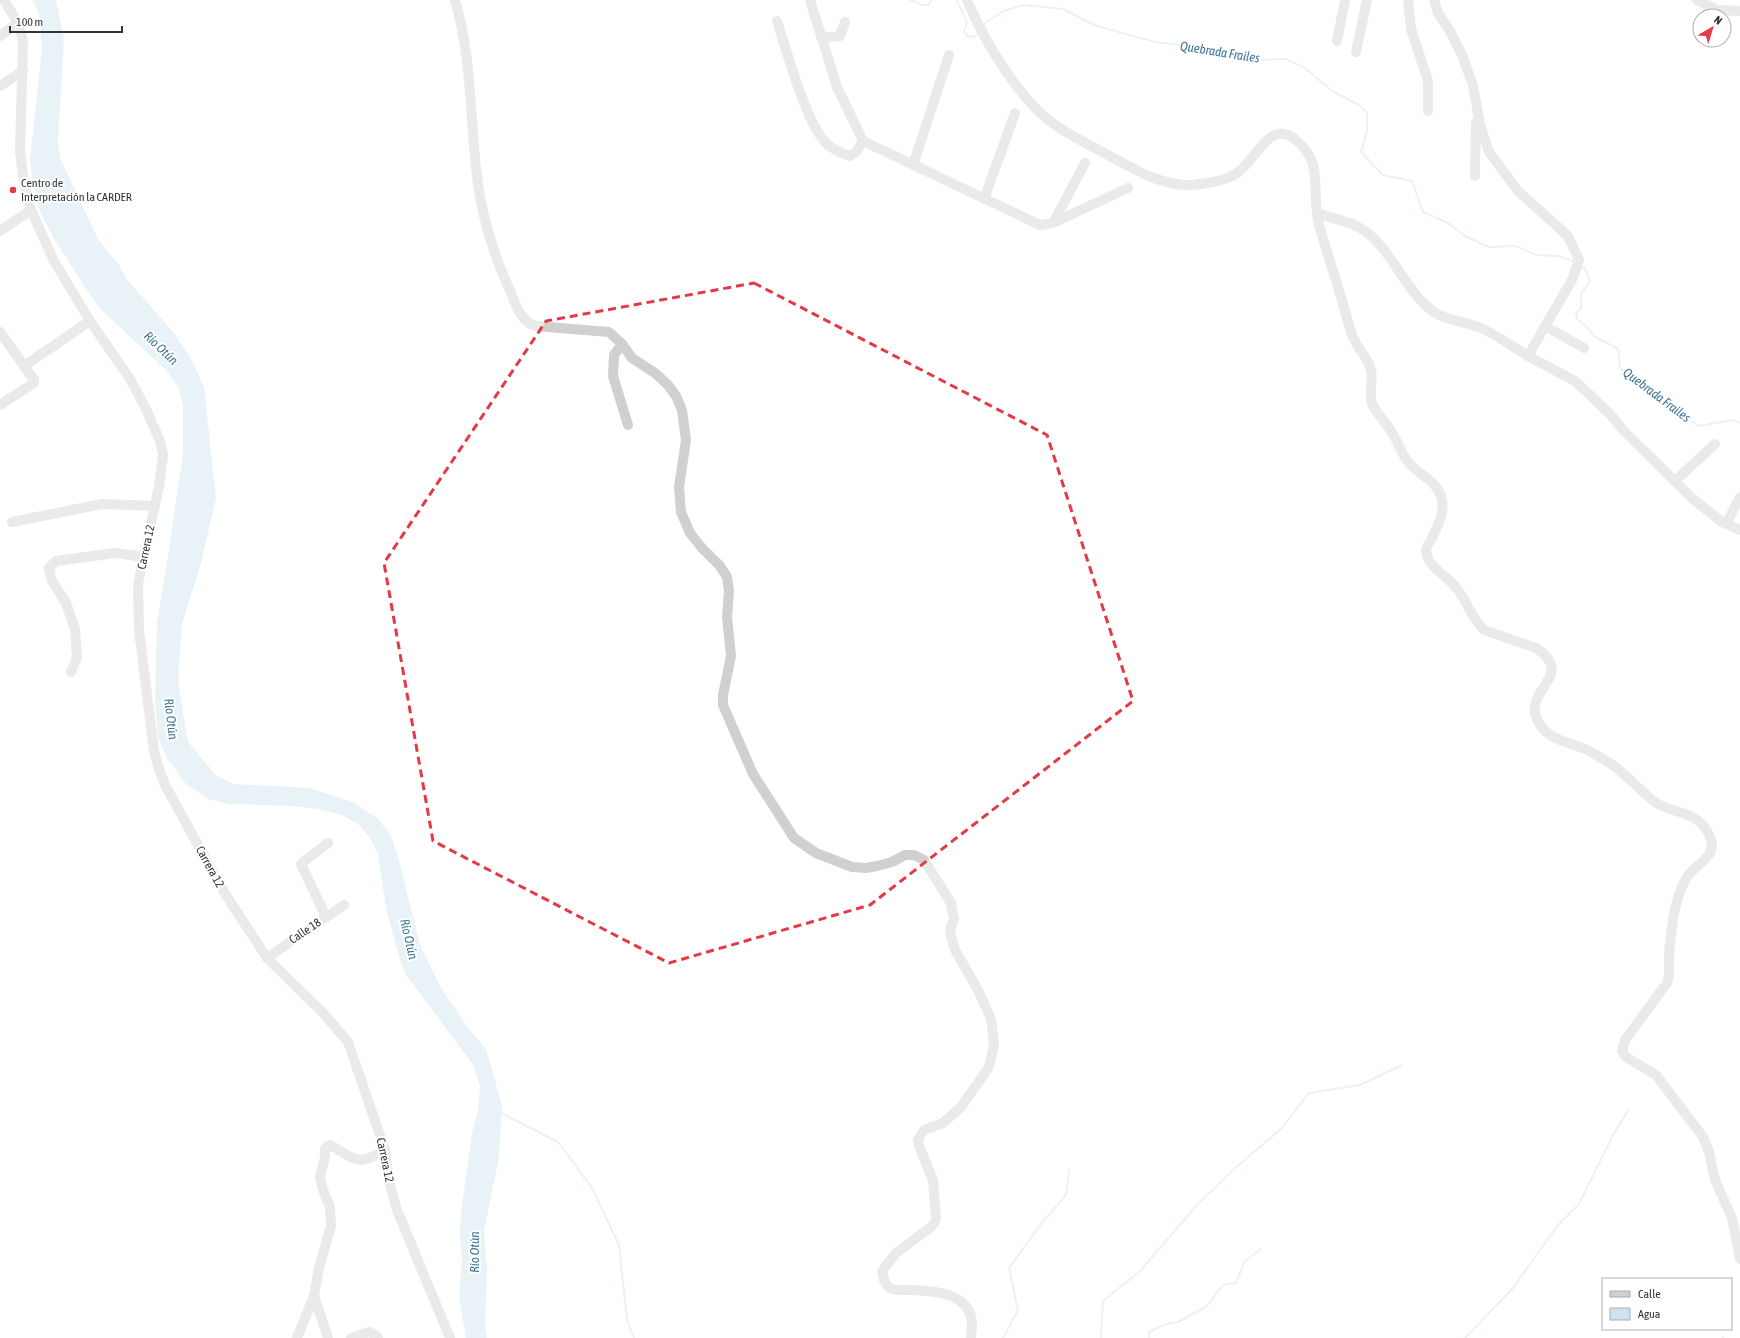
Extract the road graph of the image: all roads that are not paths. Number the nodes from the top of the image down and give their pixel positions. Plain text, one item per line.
1 (4, 0) edge
2 (455, 0) edge
3 (810, 0) edge
4 (967, 0) edge
5 (1345, 0) edge
6 (1367, 0) edge
7 (1408, 0) edge
8 (1434, 0) edge
9 (1697, 0) edge
10 (1740, 11) edge
11 (777, 21) dead end
12 (845, 22) dead end
13 (18, 23) junction
14 (0, 36) edge
15 (821, 38) junction
16 (1337, 41) dead end
17 (1356, 52) dead end
18 (948, 56) dead end
19 (23, 71) junction
20 (0, 86) edge
21 (1476, 104) junction
22 (1428, 111) dead end
23 (1015, 113) dead end
24 (863, 142) junction
25 (1085, 163) dead end
26 (913, 165) junction
27 (1474, 176) dead end
28 (1128, 188) dead end
29 (984, 200) junction
30 (31, 210) junction
31 (1317, 213) junction
32 (1053, 223) junction
33 (0, 232) edge
34 (90, 321) junction
35 (1545, 326) junction
36 (0, 332) edge
37 (622, 344) junction
38 (1584, 348) dead end
39 (1528, 356) junction
40 (24, 366) junction
41 (0, 406) edge
42 (628, 425) dead end
43 (1715, 444) dead end
44 (1675, 481) junction
45 (1740, 497) edge
46 (155, 506) junction
47 (12, 522) dead end
48 (1726, 524) junction
49 (1740, 530) edge
50 (144, 557) junction
51 (71, 672) dead end
52 (328, 843) dead end
53 (344, 905) dead end
54 (326, 917) junction
55 (267, 958) junction
56 (385, 1150) junction
57 (1740, 1259) edge
58 (314, 1296) junction
59 (297, 1338) edge
60 (328, 1338) edge
61 (351, 1338) edge
62 (378, 1338) edge
63 (450, 1338) edge
64 (971, 1338) edge

1 - 13 street, Carrera 12
2 - 37 street
3 - 15 street
4 - 31 street
5 - 16 street
6 - 17 street
7 - 22 street
8 - 21 street
9 - 10 street
11 - 24 street
12 - 15 street
13 - 14 street
13 - 19 street, Carrera 12
15 - 24 street
18 - 26 street
19 - 20 street
19 - 30 street, Carrera 12
21 - 27 street
21 - 35 street
23 - 29 street
24 - 26 street
25 - 32 street
26 - 29 street
28 - 32 street
29 - 32 street
30 - 33 street
30 - 34 street, Carrera 12
31 - 39 street
31 - 57 street
34 - 40 street
34 - 46 street, Carrera 12
35 - 38 street
35 - 39 street
36 - 40 street
37 - 42 street
37 - 64 street
39 - 44 street
40 - 41 street
43 - 44 street
44 - 48 street
45 - 48 street
46 - 47 street
46 - 50 street, Carrera 12
48 - 49 street
50 - 51 street
50 - 55 street, Carrera 12
52 - 54 street
53 - 54 street, Calle 18
54 - 55 street, Calle 18
55 - 56 street, Carrera 12
56 - 58 street
56 - 63 street, Carrera 12
58 - 59 street
58 - 60 street
61 - 62 street

